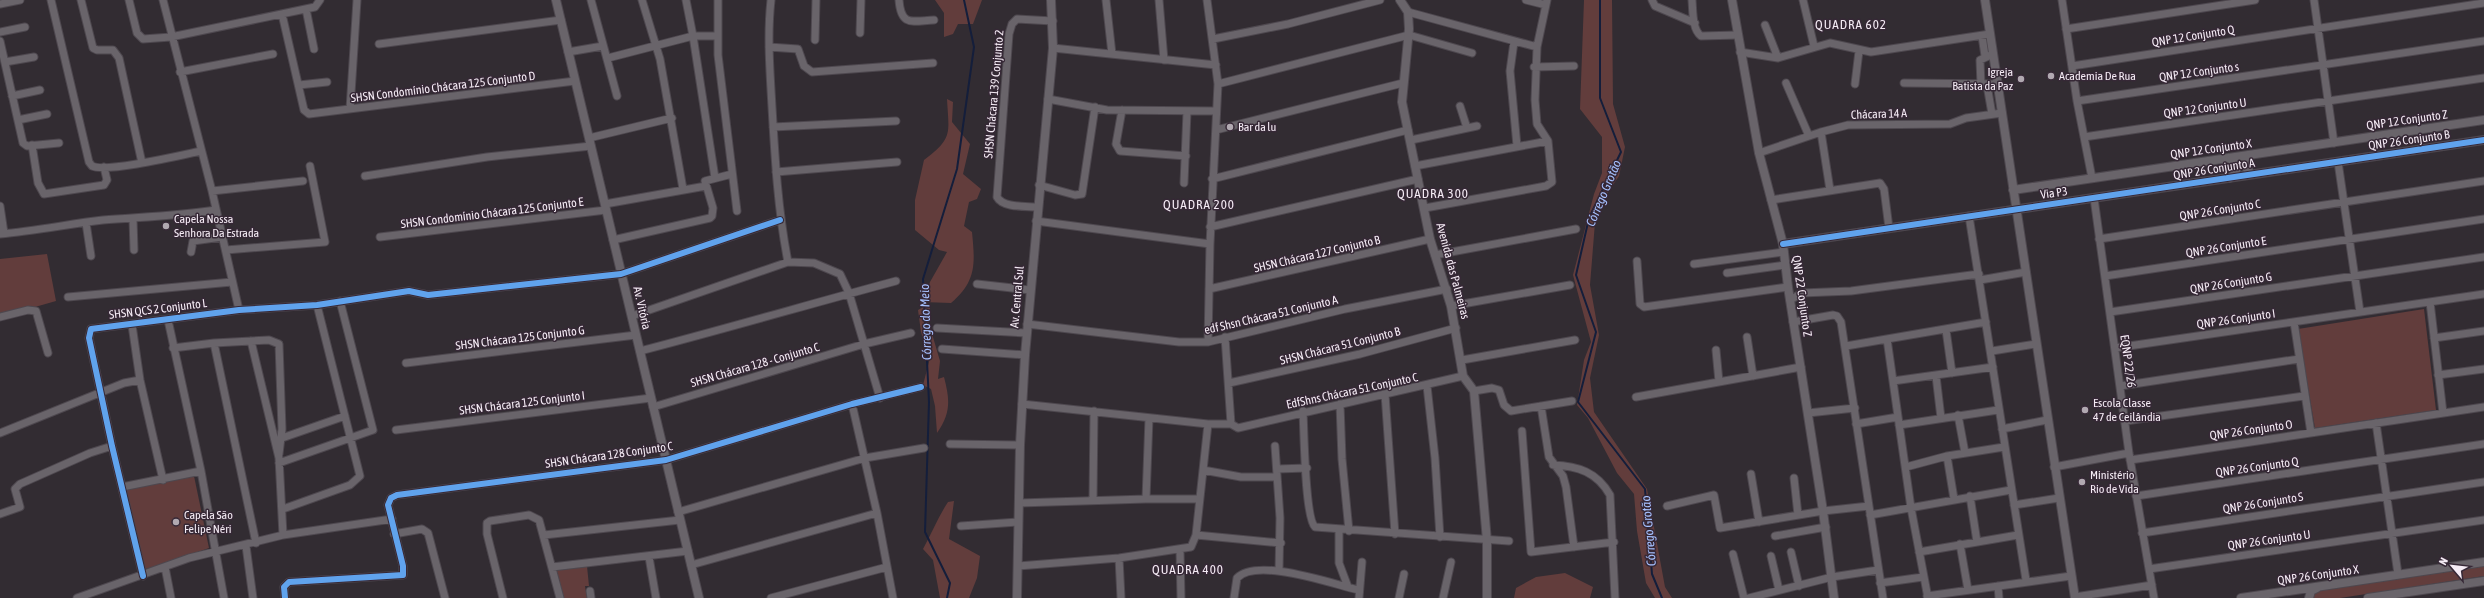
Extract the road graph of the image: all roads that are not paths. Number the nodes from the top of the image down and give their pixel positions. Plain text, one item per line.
1 (20, 0) edge
2 (52, 0) edge
3 (81, 0) edge
4 (129, 0) edge
5 (163, 0) edge
6 (320, 0) edge
7 (357, 0) edge
8 (556, 0) edge
9 (591, 0) edge
10 (642, 0) edge
11 (686, 0) edge
12 (718, 0) edge
13 (771, 0) edge
14 (816, 0) edge
15 (861, 0) edge
16 (899, 0) edge
17 (1051, 0) edge
18 (1106, 0) edge
19 (1159, 0) edge
20 (1207, 0) edge
21 (1380, 0) edge
22 (1400, 0) edge
23 (1526, 0) edge
24 (1652, 0) edge
25 (1692, 0) edge
26 (1732, 0) edge
27 (1803, 0) edge
28 (1985, 0) edge
29 (2062, 0) edge
30 (2255, 0) edge
31 (2314, 0) edge
32 (2246, 1) edge
33 (1546, 2) edge
34 (2484, 3) edge
35 (0, 4) edge
36 (306, 9) junction
37 (1408, 12) junction
38 (282, 14) junction
39 (561, 20) junction
40 (934, 20) dead end
41 (1053, 21) junction
42 (1695, 23) junction
43 (1765, 25) dead end
44 (25, 27) dead end
45 (2318, 27) junction
46 (2066, 29) junction
47 (0, 32) edge
48 (860, 33) dead end
49 (1409, 35) junction
50 (1738, 35) junction
51 (1986, 35) junction
52 (693, 36) junction
53 (716, 36) junction
54 (171, 37) junction
55 (1213, 39) junction
56 (815, 40) dead end
57 (0, 41) edge
58 (2484, 41) edge
59 (1514, 42) junction
60 (379, 44) dead end
61 (656, 44) junction
62 (603, 46) junction
63 (1814, 46) junction
64 (769, 47) junction
65 (1537, 47) junction
66 (1054, 48) junction
67 (314, 49) dead end
68 (1860, 51) junction
69 (568, 52) junction
70 (1740, 52) junction
71 (1472, 53) dead end
72 (273, 54) dead end
73 (1112, 54) junction
74 (1993, 54) junction
75 (1984, 56) junction
76 (34, 57) dead end
77 (608, 58) junction
78 (1778, 58) junction
79 (1164, 60) junction
80 (5, 62) junction
81 (934, 63) dead end
82 (2323, 64) junction
83 (1216, 65) junction
84 (1574, 66) dead end
85 (2072, 66) junction
86 (1534, 67) junction
87 (180, 72) junction
88 (2484, 78) edge
89 (575, 81) junction
90 (327, 82) dead end
91 (1403, 83) junction
92 (1786, 83) dead end
93 (1904, 83) dead end
94 (1218, 84) junction
95 (1855, 84) dead end
96 (1998, 84) junction
97 (299, 85) junction
98 (1984, 85) junction
99 (40, 90) dead end
100 (12, 96) junction
101 (617, 96) dead end
102 (1048, 99) junction
103 (2077, 101) junction
104 (2329, 101) junction
105 (1460, 106) dead end
106 (1095, 107) junction
107 (350, 110) junction
108 (1122, 110) junction
109 (1216, 111) junction
110 (1187, 112) junction
111 (2002, 113) junction
112 (47, 114) dead end
113 (1992, 114) junction
114 (672, 118) junction
115 (18, 120) junction
116 (896, 120) dead end
117 (2482, 123) edge
118 (1477, 126) dead end
119 (773, 127) junction
120 (1467, 128) junction
121 (1216, 130) junction
122 (1408, 130) junction
123 (1821, 132) junction
124 (2484, 134) edge
125 (1809, 136) junction
126 (2084, 137) junction
127 (1547, 138) junction
128 (1411, 140) junction
129 (2482, 141) edge
130 (59, 142) dead end
131 (590, 142) junction
132 (2334, 143) junction
133 (29, 146) junction
134 (1517, 146) junction
135 (201, 151) junction
136 (1759, 153) junction
137 (1186, 156) junction
138 (2249, 156) junction
139 (2229, 158) junction
140 (898, 162) dead end
141 (2338, 162) junction
142 (142, 163) junction
143 (310, 166) dead end
144 (1415, 166) junction
145 (104, 167) junction
146 (776, 172) junction
147 (732, 174) junction
148 (2251, 174) junction
149 (365, 176) dead end
150 (715, 178) junction
151 (2092, 178) junction
152 (2230, 178) junction
153 (1212, 179) junction
154 (1418, 179) junction
155 (303, 180) dead end
156 (2484, 181) edge
157 (1184, 183) dead end
158 (1039, 185) junction
159 (706, 186) junction
160 (683, 190) junction
161 (1830, 190) junction
162 (2013, 190) junction
163 (212, 191) junction
164 (2094, 198) junction
165 (1771, 200) junction
166 (2344, 202) junction
167 (0, 206) edge
168 (1037, 206) junction
169 (605, 207) junction
170 (1425, 208) junction
171 (2016, 209) junction
172 (216, 210) junction
173 (737, 211) dead end
174 (1969, 216) junction
175 (133, 219) junction
176 (2484, 219) edge
177 (780, 220) junction
178 (1036, 221) junction
179 (86, 223) junction
180 (1210, 227) junction
181 (1889, 228) junction
182 (1576, 229) dead end
183 (2, 233) edge
184 (222, 237) junction
185 (380, 237) dead end
186 (1430, 238) junction
187 (2099, 239) junction
188 (2349, 239) junction
189 (613, 240) junction
190 (1210, 244) junction
191 (1783, 248) junction
192 (134, 250) dead end
193 (226, 250) junction
194 (191, 252) dead end
195 (1435, 255) junction
196 (91, 256) dead end
197 (2484, 256) edge
198 (788, 262) junction
199 (1637, 262) dead end
200 (1694, 264) dead end
201 (1785, 265) junction
202 (2026, 272) junction
203 (1727, 273) dead end
204 (621, 274) junction
205 (2355, 275) junction
206 (2105, 276) junction
207 (1979, 277) junction
208 (896, 281) dead end
209 (232, 282) junction
210 (977, 284) dead end
211 (1570, 285) dead end
212 (1788, 288) junction
213 (1209, 289) junction
214 (1447, 289) junction
215 (1030, 290) junction
216 (849, 293) junction
217 (1802, 293) junction
218 (2484, 294) edge
219 (68, 297) dead end
220 (1790, 300) junction
221 (340, 301) junction
222 (2430, 302) junction
223 (317, 304) junction
224 (1452, 306) junction
225 (239, 310) junction
226 (2110, 312) junction
227 (2360, 312) junction
228 (0, 316) edge
229 (632, 316) junction
230 (168, 320) junction
231 (1793, 322) junction
232 (1986, 322) junction
233 (2294, 322) junction
234 (132, 324) junction
235 (1027, 324) junction
236 (937, 328) dead end
237 (1456, 328) junction
238 (1946, 330) junction
239 (2484, 331) edge
240 (911, 333) dead end
241 (1026, 333) junction
242 (636, 335) junction
243 (1225, 337) junction
244 (1747, 337) dead end
245 (2434, 338) junction
246 (1887, 339) junction
247 (1575, 340) dead end
248 (251, 341) junction
249 (1208, 342) junction
250 (214, 343) junction
251 (864, 344) junction
252 (2036, 344) junction
253 (1846, 346) junction
254 (173, 348) junction
255 (2115, 348) junction
256 (942, 349) dead end
257 (1716, 350) dead end
258 (640, 351) junction
259 (1992, 351) junction
260 (48, 353) dead end
261 (1025, 355) junction
262 (2299, 359) junction
263 (1462, 360) junction
264 (406, 363) dead end
265 (1993, 367) junction
266 (1797, 368) junction
267 (2484, 369) edge
268 (1952, 373) junction
269 (2438, 375) junction
270 (1464, 376) junction
271 (1753, 376) junction
272 (1936, 376) junction
273 (140, 380) junction
274 (1893, 381) junction
275 (1719, 382) junction
276 (1229, 383) junction
277 (1427, 386) junction
278 (2120, 386) junction
279 (921, 387) dead end
280 (1474, 391) junction
281 (101, 392) junction
282 (1385, 394) junction
283 (2304, 396) junction
284 (1636, 397) dead end
285 (651, 398) junction
286 (880, 398) junction
287 (1572, 401) dead end
288 (852, 404) junction
289 (1022, 404) junction
290 (1340, 404) junction
291 (1541, 406) junction
292 (653, 407) junction
293 (2484, 407) edge
294 (1855, 408) junction
295 (1998, 410) junction
296 (1094, 412) junction
297 (1303, 412) junction
298 (1808, 413) junction
299 (2443, 413) junction
300 (1958, 415) junction
301 (345, 416) junction
302 (1149, 418) junction
303 (1941, 418) junction
304 (2047, 420) junction
305 (1899, 421) junction
306 (2125, 421) junction
307 (2376, 423) junction
308 (1208, 424) junction
309 (1231, 424) junction
310 (1856, 424) junction
311 (2002, 429) junction
312 (396, 430) dead end
313 (1522, 431) dead end
314 (0, 433) edge
315 (2310, 433) junction
316 (351, 437) junction
317 (282, 438) junction
318 (950, 444) dead end
319 (2484, 444) edge
320 (1020, 445) junction
321 (112, 446) junction
322 (1275, 446) dead end
323 (2004, 447) junction
324 (924, 448) dead end
325 (1965, 453) junction
326 (1947, 456) junction
327 (2129, 457) junction
328 (865, 458) junction
329 (666, 460) junction
330 (2382, 460) junction
331 (279, 461) junction
332 (1553, 465) junction
333 (1906, 467) junction
334 (1306, 468) junction
335 (2054, 468) junction
336 (1203, 470) junction
337 (201, 471) junction
338 (1277, 473) junction
339 (1751, 474) dead end
340 (1794, 478) dead end
341 (163, 480) junction
342 (2484, 482) edge
343 (122, 487) junction
344 (2011, 490) junction
345 (1970, 496) junction
346 (2136, 496) junction
347 (2387, 496) junction
348 (1146, 498) junction
349 (2058, 498) junction
350 (1199, 499) junction
351 (1954, 499) junction
352 (1093, 500) junction
353 (1019, 503) junction
354 (2014, 505) junction
355 (1667, 506) dead end
356 (1869, 506) junction
357 (1911, 508) junction
358 (282, 509) junction
359 (1824, 511) junction
360 (877, 513) junction
361 (0, 514) edge
362 (1798, 515) junction
363 (1870, 515) junction
364 (679, 516) junction
365 (392, 519) junction
366 (2484, 520) edge
367 (1018, 522) junction
368 (1759, 522) junction
369 (961, 526) dead end
370 (1826, 527) junction
371 (1339, 530) junction
372 (1349, 531) junction
373 (2142, 533) junction
374 (2393, 533) junction
375 (394, 534) junction
376 (1395, 534) junction
377 (283, 535) junction
378 (544, 535) junction
379 (1196, 535) junction
380 (2018, 535) junction
381 (1774, 536) dead end
382 (1440, 538) junction
383 (1486, 541) junction
384 (1509, 541) dead end
385 (1614, 542) junction
386 (1977, 542) junction
387 (256, 543) junction
388 (1281, 543) junction
389 (1960, 544) junction
390 (246, 546) junction
391 (1574, 547) junction
392 (1180, 550) junction
393 (688, 551) junction
394 (216, 552) junction
395 (1792, 552) dead end
396 (1919, 552) junction
397 (1733, 554) dead end
398 (1771, 556) dead end
399 (649, 557) junction
400 (1119, 558) junction
401 (1362, 562) dead end
402 (1451, 562) dead end
403 (2484, 562) edge
404 (691, 565) junction
405 (887, 566) junction
406 (1018, 566) junction
407 (165, 567) junction
408 (552, 567) junction
409 (2149, 569) junction
410 (1878, 570) junction
411 (1280, 571) junction
412 (1404, 574) dead end
413 (2398, 574) junction
414 (143, 576) junction
415 (2071, 576) junction
416 (1832, 577) junction
417 (1923, 577) junction
418 (2026, 580) junction
419 (2484, 581) edge
420 (1880, 583) junction
421 (2152, 585) junction
422 (1799, 586) junction
423 (1998, 586) junction
424 (1348, 587) junction
425 (2318, 587) junction
426 (1359, 590) junction
427 (1779, 590) junction
428 (1968, 590) junction
429 (2292, 590) junction
430 (284, 595) edge
431 (2400, 596) edge
432 (1927, 597) edge
433 (2075, 597) edge
434 (77, 598) edge
435 (171, 598) edge
436 (224, 598) edge
437 (253, 598) edge
438 (445, 598) edge
439 (503, 598) edge
440 (560, 598) edge
441 (656, 598) edge
442 (699, 598) edge
443 (772, 598) edge
444 (893, 598) edge
445 (1017, 598) edge
446 (1120, 598) edge
447 (1180, 598) edge
448 (1234, 598) edge
449 (1359, 598) edge
450 (1399, 598) edge
451 (1443, 598) edge
452 (1487, 598) edge
453 (1615, 598) edge
454 (1744, 598) edge
455 (1749, 598) edge
456 (1834, 598) edge
457 (1883, 598) edge
458 (1999, 598) edge
459 (2154, 598) edge
460 (2241, 598) edge
461 (2299, 598) edge
462 (2309, 598) edge
463 (2368, 598) edge

1 - 35 street
2 - 145 street
3 - 142 street
4 - 54 street
5 - 54 street
6 - 36 street
7 - 107 street
8 - 39 street, Av. Vitória
9 - 62 street
10 - 61 street
11 - 52 street
12 - 53 street
13 - 64 street
14 - 56 street
15 - 48 street
16 - 40 street
17 - 41 street, Av. Central Sul
18 - 73 street
19 - 79 street
20 - 55 street
21 - 55 street
22 - 37 street
23 - 33 street
24 - 42 street
25 - 42 street
26 - 50 street, QNP 22 Conjunto Z
27 - 63 street
28 - 51 street
29 - 46 street
30 - 32 street
31 - 45 street
32 - 46 street
33 - 65 street
34 - 45 street, QNP 12 Conjunto Q
36 - 38 street
36 - 67 street
37 - 49 street, Avenida das Palmeiras
37 - 59 street
38 - 54 street
38 - 97 street
39 - 60 street
39 - 69 street, Av. Vitória
41 - 66 street, Av. Central Sul
41 - 168 street, SHSN Chácara 139 Conjunto 2
42 - 50 street
43 - 78 street
44 - 47 street
45 - 82 street
45 - 85 street, QNP 12 Conjunto Q
46 - 85 street
49 - 71 street
49 - 91 street, Avenida das Palmeiras
49 - 94 street
50 - 70 street, QNP 22 Conjunto Z
51 - 68 street
51 - 74 street
51 - 75 street
52 - 53 street
52 - 61 street
52 - 150 street
53 - 147 street
54 - 87 street
55 - 83 street
57 - 80 street
58 - 82 street, QNP 12 Conjunto s
59 - 65 street
59 - 134 street
61 - 77 street
61 - 114 street
62 - 69 street
62 - 77 street
63 - 68 street
63 - 78 street
64 - 81 street
64 - 119 street
65 - 86 street
66 - 73 street
66 - 102 street, Av. Central Sul
68 - 95 street
69 - 89 street, Av. Vitória
70 - 78 street
70 - 136 street, QNP 22 Conjunto Z
72 - 87 street
73 - 79 street
74 - 75 street
74 - 96 street
75 - 98 street
76 - 80 street
77 - 101 street
79 - 83 street
80 - 100 street
82 - 103 street, QNP 12 Conjunto s
82 - 104 street
83 - 94 street
84 - 86 street
85 - 103 street
86 - 127 street
87 - 135 street
88 - 104 street, QNP 12 Conjunto U
89 - 107 street, SHSN Condomínio Chácara 125 Conjunto D
89 - 131 street, Av. Vitória
90 - 97 street
91 - 121 street
91 - 122 street, Avenida das Palmeiras
92 - 125 street
93 - 98 street
94 - 109 street
96 - 98 street
96 - 111 street
97 - 107 street, SHSN Condomínio Chácara 125 Conjunto D
98 - 113 street
99 - 100 street
100 - 115 street
102 - 106 street
102 - 158 street, Av. Central Sul
103 - 126 street
104 - 126 street, QNP 12 Conjunto U
104 - 132 street
105 - 120 street
106 - 108 street
106 - 158 street
108 - 110 street
108 - 137 street
109 - 110 street
109 - 121 street
110 - 137 street
111 - 113 street, Chácara 14 A
111 - 162 street
112 - 115 street
113 - 123 street, Chácara 14 A
114 - 131 street
114 - 160 street
115 - 133 street
116 - 119 street
117 - 132 street, QNP 12 Conjunto Z
118 - 120 street
119 - 146 street
120 - 128 street
121 - 153 street
122 - 128 street, Avenida das Palmeiras
122 - 153 street
123 - 125 street, Chácara 14 A
123 - 161 street
124 - 129 street
125 - 136 street, Chácara 14 A
126 - 151 street
127 - 134 street
127 - 170 street
128 - 144 street, Avenida das Palmeiras
129 - 141 street, QNP 26 Conjunto B
130 - 133 street
131 - 149 street
131 - 169 street, Av. Vitória
132 - 138 street, QNP 12 Conjunto X
133 - 145 street
134 - 144 street
135 - 142 street
135 - 163 street
136 - 165 street, QNP 22 Conjunto Z
137 - 157 street
138 - 139 street, QNP 12 Conjunto X
138 - 148 street
139 - 151 street, QNP 12 Conjunto X
139 - 152 street
140 - 146 street
141 - 148 street, QNP 26 Conjunto A
141 - 166 street
142 - 145 street
143 - 193 street
144 - 154 street, Avenida das Palmeiras
146 - 177 street
147 - 150 street
147 - 173 street
148 - 152 street, QNP 26 Conjunto A
150 - 159 street
151 - 162 street, Via P3
152 - 164 street, QNP 26 Conjunto A
153 - 180 street
154 - 170 street, Avenida das Palmeiras
154 - 180 street
155 - 163 street
156 - 166 street, QNP 26 Conjunto C
158 - 168 street, Av. Central Sul
159 - 160 street, SHSN Condomínio Chácara 125 Conjunto E
159 - 189 street
160 - 169 street, SHSN Condomínio Chácara 125 Conjunto E
161 - 165 street
161 - 181 street
162 - 171 street
163 - 172 street
164 - 171 street, Via P3
164 - 187 street, EQNP 22/26
165 - 191 street, QNP 22 Conjunto Z
166 - 187 street, QNP 26 Conjunto C
166 - 188 street
167 - 183 street
168 - 178 street, Av. Central Sul
169 - 185 street, SHSN Condomínio Chácara 125 Conjunto E
169 - 189 street, Av. Vitória
170 - 186 street, Avenida das Palmeiras
171 - 174 street, Via P3
171 - 202 street
172 - 175 street
172 - 184 street
174 - 181 street, Via P3
174 - 207 street
175 - 179 street
175 - 192 street
176 - 188 street, QNP 26 Conjunto E
177 - 198 street
177 - 204 street, SHSN QCS 2 Conjunto L
178 - 190 street
178 - 215 street, Av. Central Sul
179 - 183 street
179 - 196 street
180 - 190 street
181 - 191 street, Via P3
182 - 195 street
184 - 193 street
184 - 194 street
186 - 195 street, Avenida das Palmeiras
186 - 213 street, SHSN Chácara 127 Conjunto B
187 - 206 street, EQNP 22/26
188 - 205 street
188 - 206 street, QNP 26 Conjunto E
189 - 204 street, Av. Vitória
190 - 213 street
191 - 200 street
191 - 201 street, QNP 22 Conjunto Z
193 - 209 street
195 - 214 street, Avenida das Palmeiras
197 - 205 street, QNP 26 Conjunto G
198 - 216 street
198 - 229 street
199 - 212 street
201 - 203 street
201 - 212 street, QNP 22 Conjunto Z
202 - 207 street
202 - 252 street
204 - 221 street, SHSN QCS 2 Conjunto L
204 - 229 street, Av. Vitória
205 - 226 street, QNP 26 Conjunto G
205 - 227 street
206 - 226 street, EQNP 22/26
207 - 217 street
207 - 232 street
208 - 216 street
209 - 219 street
209 - 225 street
210 - 215 street
211 - 224 street
212 - 217 street
212 - 220 street, QNP 22 Conjunto Z
213 - 249 street
214 - 224 street, Avenida das Palmeiras
214 - 243 street, edf Shsn Chácara 51 Conjunto A
215 - 235 street, Av. Central Sul
216 - 251 street
216 - 258 street
217 - 220 street
218 - 222 street, QNP 26 Conjunto I
220 - 231 street, QNP 22 Conjunto Z
221 - 223 street, SHSN QCS 2 Conjunto L
221 - 316 street
222 - 227 street, QNP 26 Conjunto I
222 - 245 street
223 - 225 street, SHSN QCS 2 Conjunto L
223 - 301 street
224 - 237 street, Avenida das Palmeiras
225 - 230 street, SHSN QCS 2 Conjunto L
226 - 255 street, EQNP 22/26
227 - 233 street, QNP 26 Conjunto I
228 - 260 street
229 - 242 street, Av. Vitória
230 - 234 street, SHSN QCS 2 Conjunto L
230 - 254 street
231 - 253 street
231 - 266 street, QNP 22 Conjunto Z
232 - 238 street
232 - 259 street
233 - 255 street, QNP 26 Conjunto I
233 - 262 street
234 - 273 street
234 - 281 street, SHSN QCS 2 Conjunto L
235 - 241 street, Av. Central Sul
235 - 249 street, edf Shsn Chácara 51 Conjunto A
236 - 241 street
237 - 263 street, Avenida das Palmeiras
237 - 276 street, SHSN Chácara 51 Conjunto B
238 - 246 street
238 - 268 street
239 - 245 street
240 - 251 street, SHSN Chácara 128 - Conjunto C
241 - 261 street, Av. Central Sul
242 - 258 street, Av. Vitória
242 - 264 street, SHSN Chácara 125 Conjunto G
243 - 249 street, edf Shsn Chácara 51 Conjunto A
243 - 276 street
244 - 271 street
245 - 269 street
246 - 253 street
246 - 274 street
247 - 263 street
248 - 250 street
248 - 317 street
248 - 331 street
250 - 254 street
250 - 387 street
251 - 286 street
251 - 292 street, SHSN Chácara 128 - Conjunto C
252 - 259 street
252 - 304 street
253 - 294 street
254 - 337 street
255 - 278 street, EQNP 22/26
256 - 261 street
257 - 275 street
258 - 285 street, Av. Vitória
259 - 265 street
261 - 289 street, Av. Central Sul
262 - 278 street
262 - 283 street
263 - 270 street, Avenida das Palmeiras
265 - 268 street
265 - 295 street
266 - 271 street
266 - 298 street, QNP 22 Conjunto Z
267 - 269 street
268 - 272 street
269 - 299 street
270 - 277 street, EdfShns Chácara 51 Conjunto C
270 - 280 street, Avenida das Palmeiras
271 - 275 street
272 - 274 street
272 - 303 street
273 - 281 street
273 - 341 street
274 - 305 street
275 - 284 street
276 - 309 street
277 - 282 street, EdfShns Chácara 51 Conjunto C
277 - 382 street
278 - 306 street, EQNP 22/26
279 - 286 street, SHSN Chácara 128 Conjunto C
280 - 291 street
280 - 383 street, Avenida das Palmeiras
281 - 314 street
281 - 321 street
282 - 290 street, EdfShns Chácara 51 Conjunto C
282 - 376 street
283 - 306 street
283 - 315 street
285 - 292 street, Av. Vitória
285 - 312 street, SHSN Chácara 125 Conjunto I
286 - 288 street, SHSN Chácara 128 Conjunto C
287 - 291 street
288 - 328 street
288 - 329 street, SHSN Chácara 128 Conjunto C
289 - 296 street
289 - 320 street, Av. Central Sul
290 - 297 street, EdfShns Chácara 51 Conjunto C
290 - 372 street
291 - 332 street
292 - 329 street, Av. Vitória
293 - 299 street, QNP 26 Conjunto O
294 - 298 street
294 - 310 street
295 - 300 street
295 - 311 street
296 - 302 street
296 - 352 street
297 - 309 street, EdfShns Chácara 51 Conjunto C
297 - 334 street
298 - 359 street, QNP 22 Conjunto Z
299 - 307 street, QNP 26 Conjunto O
300 - 303 street
300 - 325 street
301 - 316 street
301 - 317 street
302 - 308 street
302 - 348 street
303 - 305 street
304 - 311 street
304 - 335 street
305 - 310 street
305 - 333 street
306 - 327 street, EQNP 22/26
307 - 315 street, QNP 26 Conjunto O
307 - 330 street
308 - 309 street
308 - 336 street
310 - 356 street
311 - 323 street
313 - 391 street
315 - 327 street, QNP 26 Conjunto O
316 - 331 street
316 - 358 street
317 - 331 street
318 - 320 street
319 - 330 street, QNP 26 Conjunto Q
320 - 353 street, Av. Central Sul
321 - 343 street
321 - 361 street
322 - 338 street
323 - 325 street
323 - 344 street
324 - 328 street
325 - 326 street
326 - 333 street
326 - 351 street
327 - 335 street, QNP 26 Conjunto O
327 - 346 street, EQNP 22/26
328 - 360 street
328 - 364 street
329 - 364 street, Av. Vitória
329 - 365 street, SHSN Chácara 128 Conjunto C
330 - 346 street, QNP 26 Conjunto Q
330 - 347 street
331 - 358 street
332 - 385 street
332 - 391 street
333 - 357 street
334 - 338 street
334 - 371 street
335 - 349 street
336 - 338 street
336 - 350 street
337 - 341 street
337 - 394 street
338 - 388 street
339 - 368 street
340 - 362 street
341 - 343 street
342 - 347 street, QNP 26 Conjunto S
343 - 414 street
344 - 345 street
344 - 354 street
345 - 351 street
345 - 386 street
346 - 373 street, EQNP 22/26
347 - 373 street, QNP 26 Conjunto S
347 - 374 street
348 - 350 street
348 - 352 street
349 - 354 street
349 - 415 street
350 - 379 street
351 - 357 street
352 - 353 street
353 - 367 street, Av. Central Sul
354 - 380 street
355 - 368 street
356 - 359 street
356 - 363 street
357 - 363 street
357 - 396 street
358 - 377 street
359 - 362 street
359 - 370 street, QNP 22 Conjunto Z
360 - 404 street
360 - 405 street
362 - 368 street
363 - 410 street
364 - 378 street
364 - 393 street, Av. Vitória
365 - 375 street
365 - 377 street
366 - 374 street, QNP 26 Conjunto U
367 - 369 street
367 - 406 street, Av. Central Sul
370 - 381 street
370 - 416 street, QNP 22 Conjunto Z
371 - 372 street
371 - 424 street
372 - 376 street
373 - 409 street, EQNP 22/26
374 - 409 street, QNP 26 Conjunto U
374 - 413 street
375 - 430 street
375 - 438 street
376 - 382 street
377 - 387 street
378 - 408 street
378 - 439 street
379 - 388 street
379 - 392 street
380 - 386 street
380 - 418 street
382 - 383 street
383 - 384 street
383 - 452 street, Avenida das Palmeiras
385 - 391 street
385 - 453 street
386 - 389 street
387 - 390 street
388 - 411 street
389 - 396 street
389 - 428 street
390 - 394 street
390 - 437 street
392 - 400 street
392 - 447 street
393 - 399 street
393 - 404 street, Av. Vitória
394 - 407 street
394 - 436 street
395 - 422 street
396 - 417 street
397 - 454 street
398 - 427 street
399 - 408 street
399 - 441 street
400 - 406 street
400 - 446 street
401 - 426 street
402 - 451 street
403 - 413 street, QNP 26 Conjunto X
404 - 442 street, Av. Vitória
405 - 443 street
405 - 444 street
406 - 445 street, Av. Central Sul
407 - 414 street
407 - 435 street
408 - 440 street
409 - 421 street, EQNP 22/26
410 - 416 street
410 - 420 street
411 - 424 street
411 - 448 street
412 - 450 street
413 - 425 street, QNP 26 Conjunto X
414 - 434 street
415 - 418 street
415 - 433 street
416 - 422 street
416 - 456 street, QNP 22 Conjunto Z
417 - 420 street
417 - 432 street
418 - 423 street
419 - 431 street
420 - 457 street
421 - 433 street
421 - 459 street, EQNP 22/26
422 - 427 street
423 - 428 street
423 - 458 street
424 - 426 street
425 - 429 street, QNP 26 Conjunto X
425 - 462 street
426 - 449 street
427 - 455 street
428 - 432 street
429 - 460 street, QNP 26 Conjunto X
429 - 461 street
431 - 463 street

